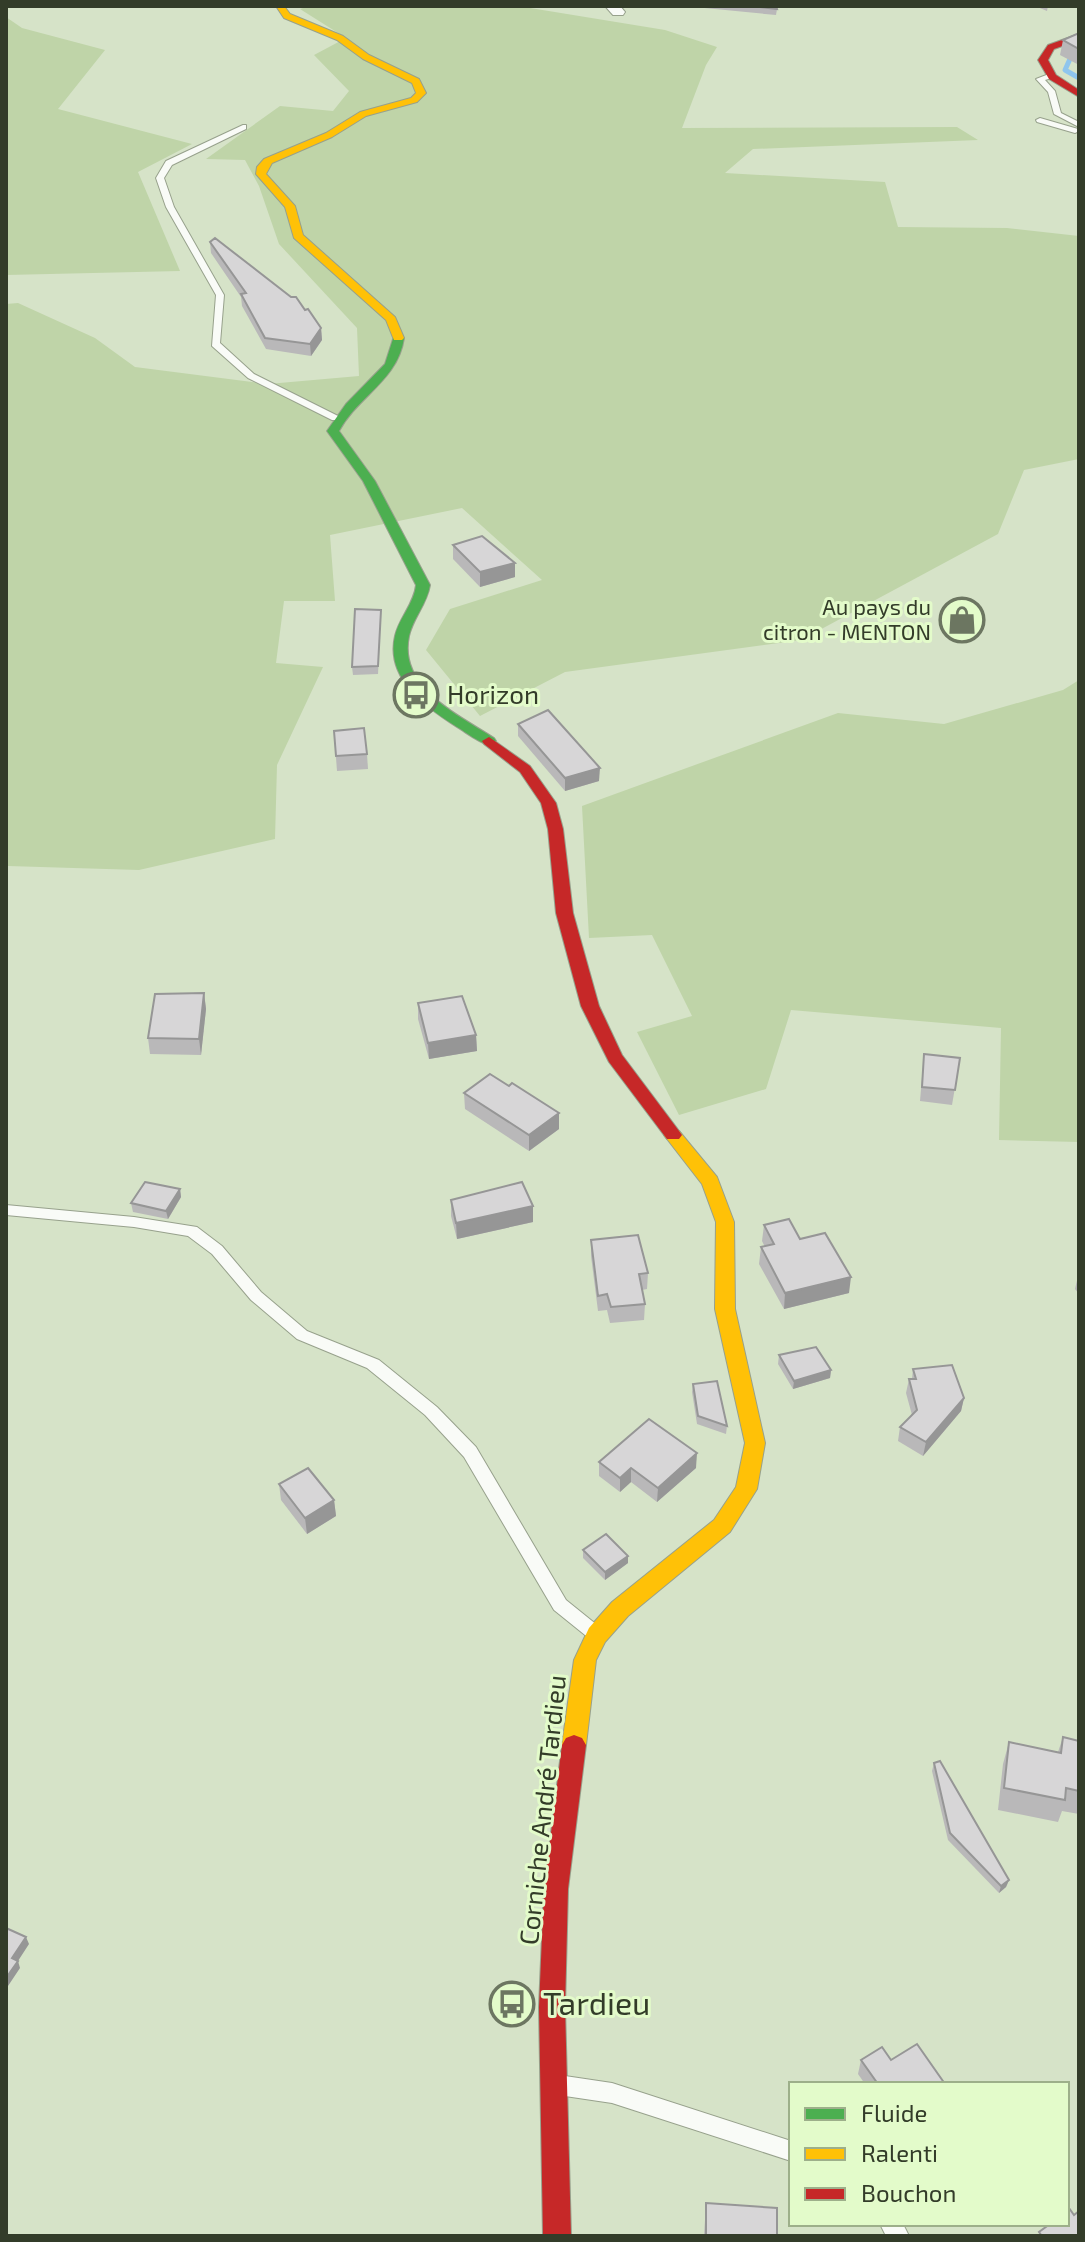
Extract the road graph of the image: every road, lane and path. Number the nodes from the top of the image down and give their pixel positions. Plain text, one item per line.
1 (280, 6) edge
2 (1079, 37) edge
3 (1049, 76) junction
4 (1079, 94) edge
5 (1040, 120) dead end
6 (1079, 125) edge
7 (243, 127) dead end
8 (1079, 132) edge
9 (335, 418) junction
10 (6, 1210) edge
11 (597, 1635) junction
12 (556, 2085) junction
13 (789, 2150) edge
14 (557, 2236) edge

1 - 9 street
2 - 3 street
3 - 4 street
3 - 6 lane
5 - 8 lane
7 - 9 lane
9 - 11 street, Corniche André Tardieu
10 - 11 lane
11 - 12 street, Corniche André Tardieu
12 - 13 lane
12 - 14 street, Corniche André Tardieu

